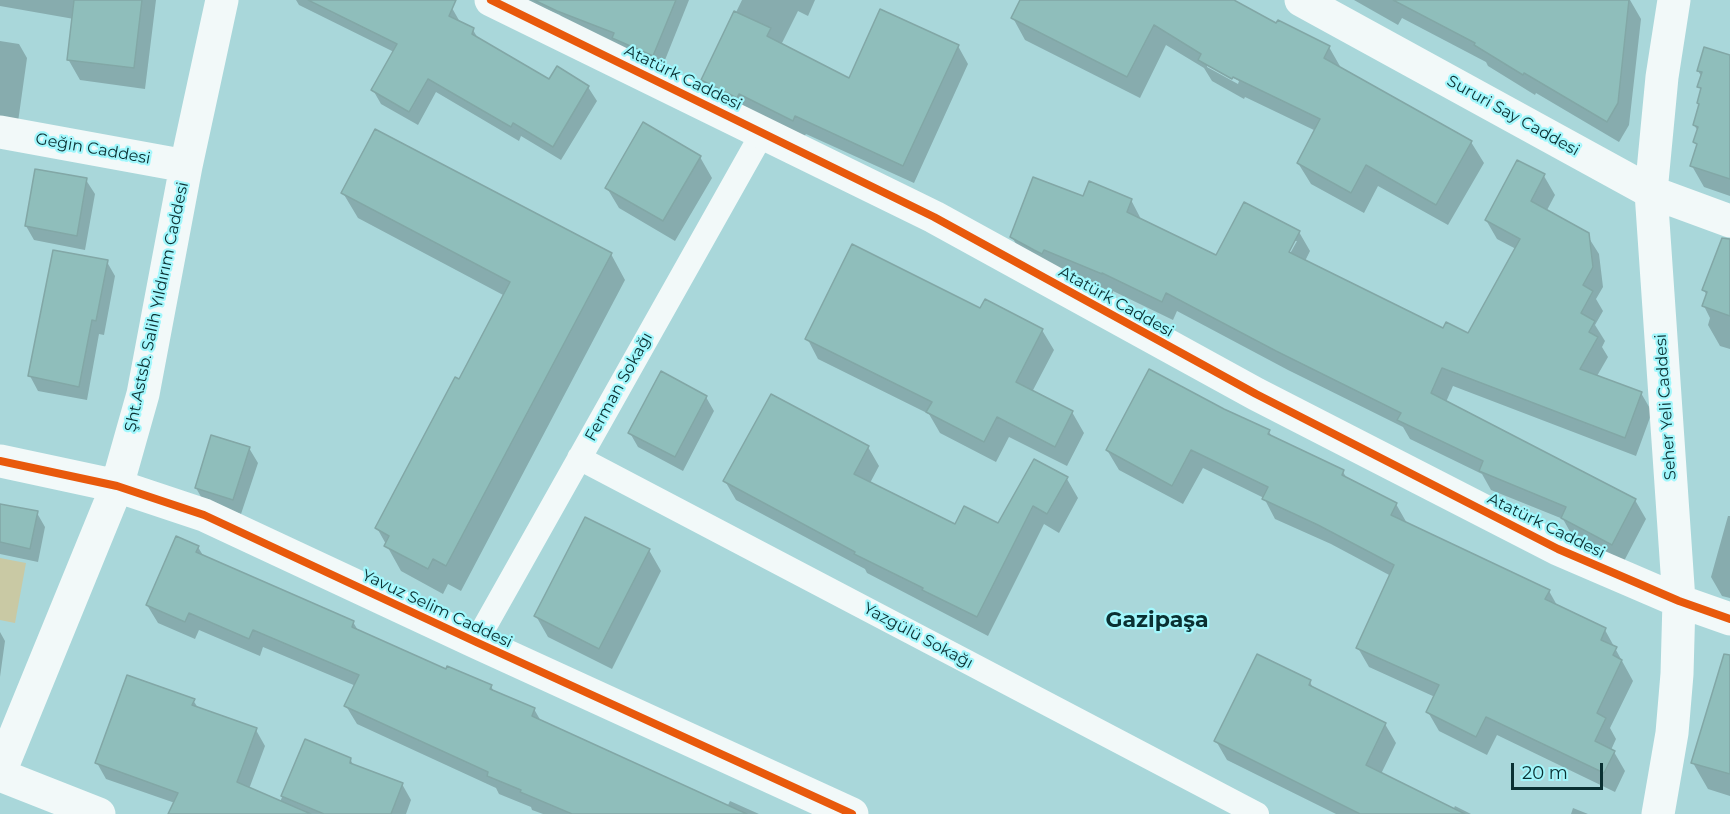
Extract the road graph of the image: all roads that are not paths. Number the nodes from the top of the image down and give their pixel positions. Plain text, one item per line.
1 (222, 0) edge
2 (491, 0) edge
3 (1300, 0) edge
4 (1674, 0) edge
5 (0, 132) edge
6 (763, 132) junction
7 (186, 166) junction
8 (1651, 192) junction
9 (1730, 221) edge
10 (579, 458) junction
11 (0, 461) edge
12 (117, 486) junction
13 (1679, 601) junction
14 (1730, 619) edge
15 (476, 642) junction
16 (0, 774) edge
17 (99, 814) edge
18 (852, 814) edge
19 (1257, 814) edge
20 (1658, 814) edge

1 - 7 street, Şht.Astsb. Salih Yıldırım Caddesi
2 - 6 street, Atatürk Caddesi
3 - 8 street, Sururi Say Caddesi
4 - 8 street, Seher Yeli Caddesi
5 - 7 street, Geğin Caddesi
6 - 10 street, Ferman Sokağı
6 - 13 street, Atatürk Caddesi
7 - 12 street, Şht.Astsb. Salih Yıldırım Caddesi
8 - 9 street, Sururi Say Caddesi
8 - 13 street, Seher Yeli Caddesi
10 - 15 street, Ferman Sokağı
10 - 19 street, Yazgülü Sokağı
11 - 12 street, Yavuz Selim Caddesi
12 - 15 street, Yavuz Selim Caddesi
12 - 16 street, Şht.Astsb. Salih Yıldırım Caddesi
13 - 14 street, Atatürk Caddesi
13 - 20 street, Seher Yeli Caddesi
15 - 18 street, Yavuz Selim Caddesi
16 - 17 street

